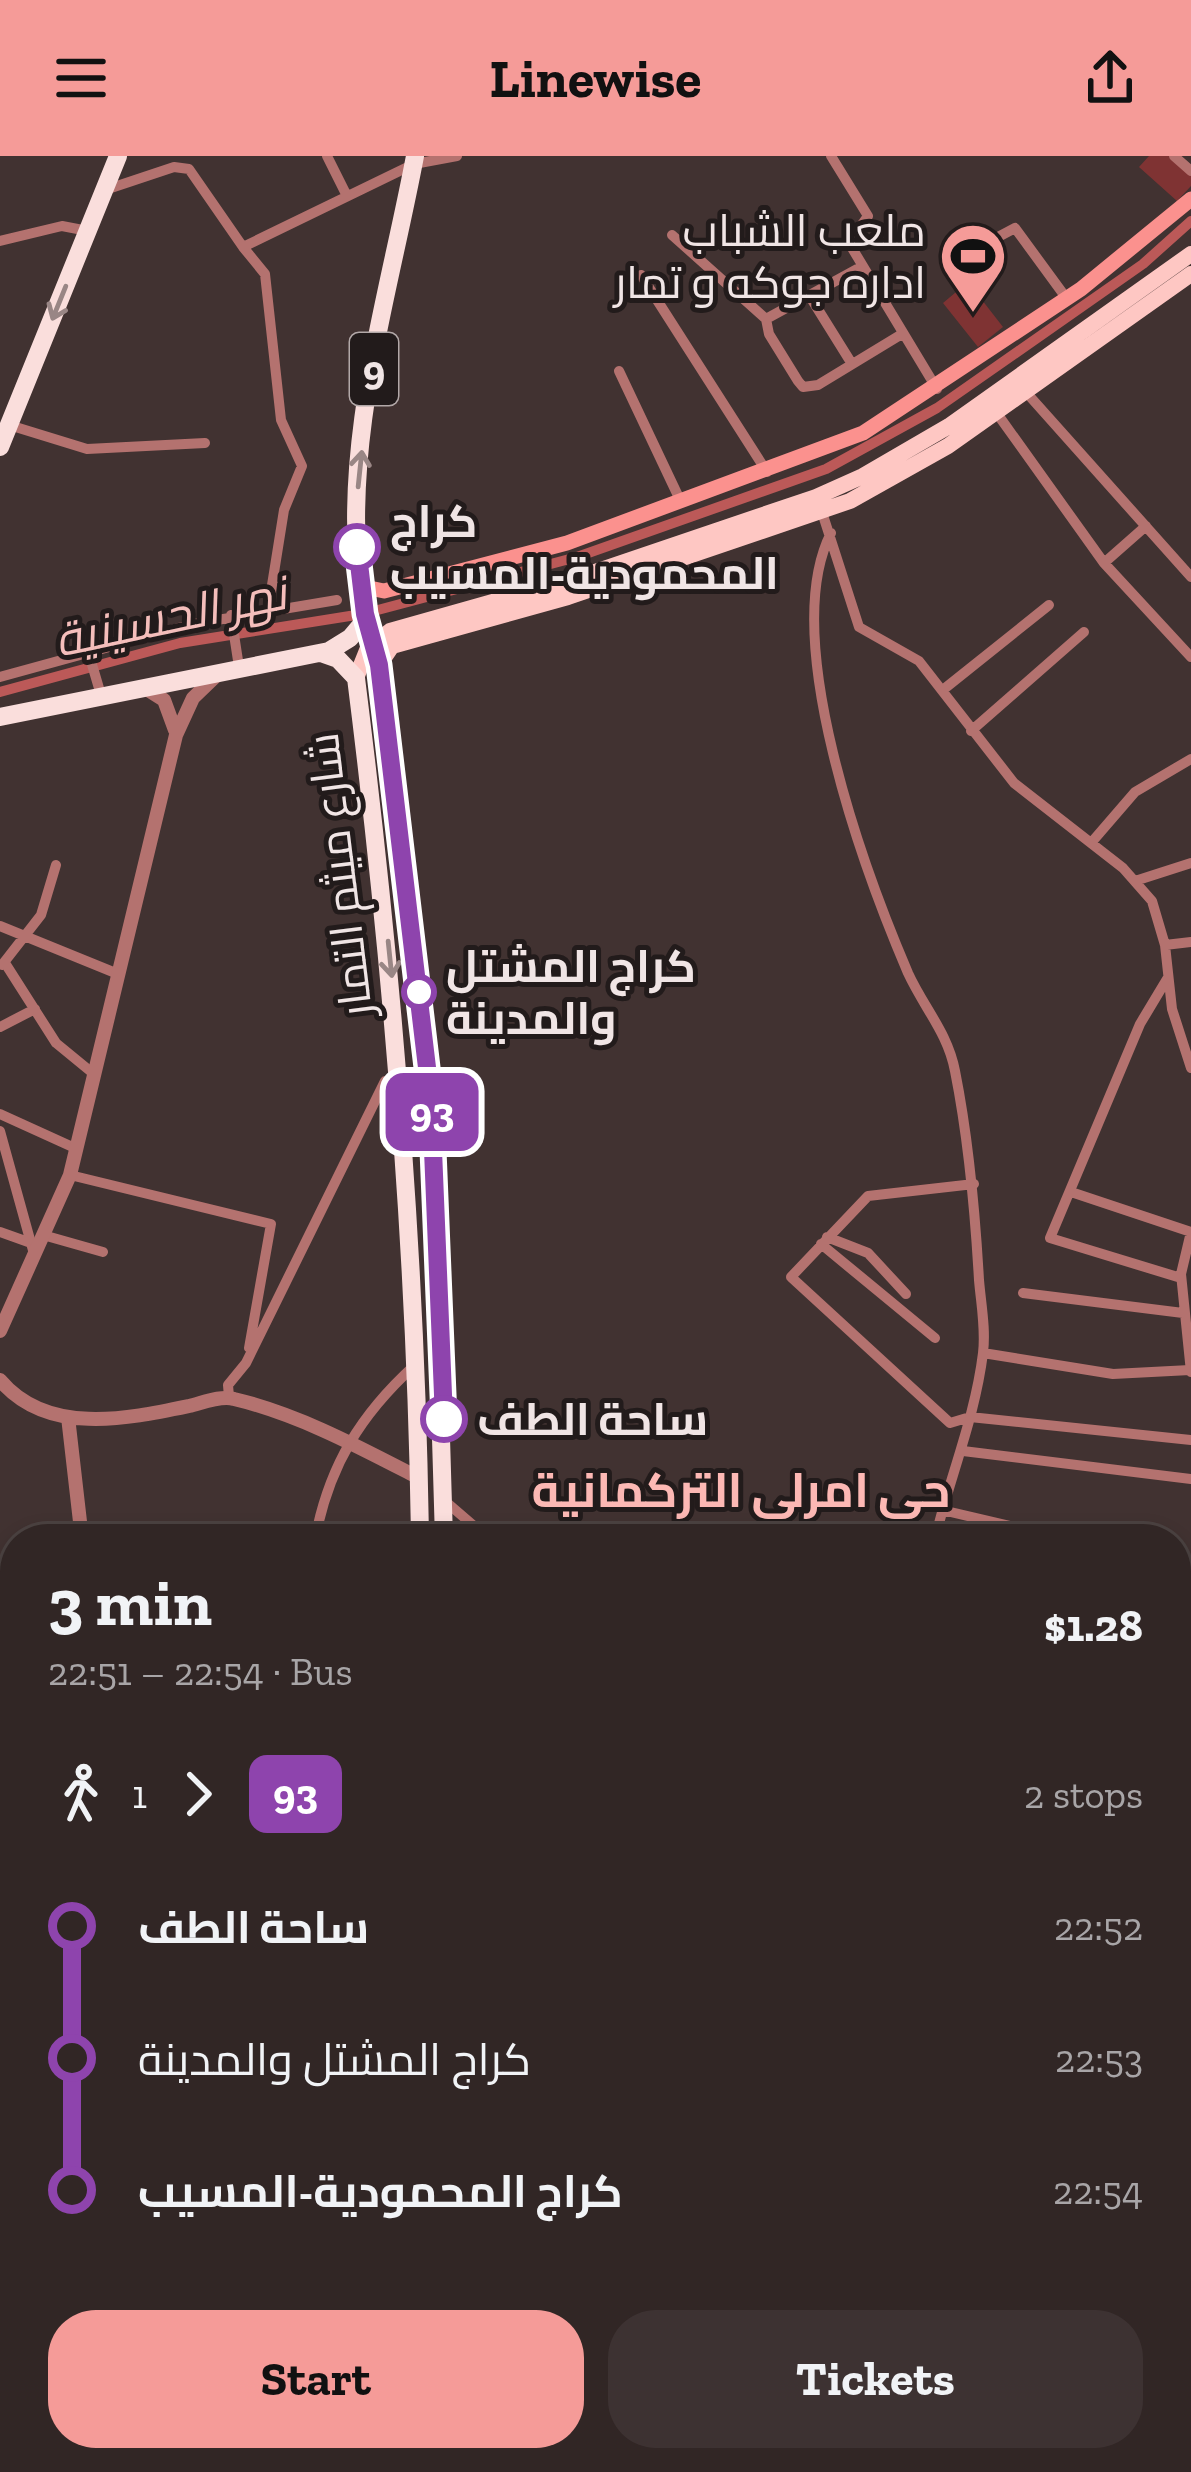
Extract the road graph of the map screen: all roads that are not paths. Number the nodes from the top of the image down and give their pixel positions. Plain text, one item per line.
1 (118, 156) edge
2 (327, 156) edge
3 (457, 156) edge
4 (831, 156) edge
5 (1174, 156) edge
6 (414, 160) edge
7 (1191, 171) edge
8 (105, 190) junction
9 (347, 196) junction
10 (1191, 199) edge
11 (88, 231) junction
12 (672, 235) dead end
13 (0, 241) edge
14 (243, 247) junction
15 (968, 253) dead end
16 (1191, 254) edge
17 (861, 267) junction
18 (1191, 274) edge
19 (641, 275) dead end
20 (809, 295) junction
21 (1067, 299) junction
22 (766, 319) junction
23 (902, 334) junction
24 (852, 364) junction
25 (619, 371) dead end
26 (937, 389) junction
27 (1025, 391) junction
28 (996, 412) junction
29 (9, 425) junction
30 (205, 443) dead end
31 (0, 447) edge
32 (766, 472) junction
33 (681, 502) junction
34 (820, 505) junction
35 (1146, 526) junction
36 (831, 533) junction
37 (1104, 563) junction
38 (1191, 577) edge
39 (360, 586) junction
40 (337, 600) dead end
41 (1048, 605) dead end
42 (268, 610) junction
43 (366, 619) junction
44 (232, 621) junction
45 (1084, 632) dead end
46 (386, 639) junction
47 (321, 653) junction
48 (89, 657) junction
49 (1191, 657) edge
50 (233, 664) junction
51 (0, 676) edge
52 (356, 678) junction
53 (143, 687) junction
54 (99, 688) junction
55 (944, 689) junction
56 (4, 718) edge
57 (971, 731) junction
58 (176, 735) junction
59 (1191, 759) edge
60 (1091, 843) junction
61 (1191, 863) edge
62 (56, 865) dead end
63 (1136, 881) junction
64 (0, 926) edge
65 (23, 940) junction
66 (1191, 942) edge
67 (1165, 945) junction
68 (3, 964) edge
69 (118, 974) junction
70 (1168, 976) junction
71 (35, 1009) junction
72 (0, 1027) edge
73 (1191, 1068) edge
74 (95, 1075) junction
75 (401, 1082) junction
76 (0, 1114) edge
77 (0, 1131) edge
78 (433, 1137) junction
79 (403, 1138) junction
80 (77, 1149) junction
81 (70, 1175) junction
82 (435, 1182) junction
83 (974, 1184) junction
84 (406, 1185) junction
85 (1071, 1192) junction
86 (0, 1232) edge
87 (824, 1241) junction
88 (36, 1244) junction
89 (103, 1252) dead end
90 (1181, 1278) junction
91 (1022, 1293) dead end
92 (906, 1294) dead end
93 (1186, 1294) edge
94 (1183, 1313) junction
95 (0, 1331) edge
96 (1188, 1337) edge
97 (935, 1338) dead end
98 (983, 1353) junction
99 (246, 1364) junction
100 (417, 1364) junction
101 (1191, 1371) edge
102 (3, 1386) edge
103 (229, 1397) junction
104 (68, 1417) junction
105 (970, 1417) junction
106 (1191, 1440) edge
107 (347, 1441) junction
108 (963, 1451) junction
109 (419, 1478) junction
110 (1191, 1479) edge
111 (445, 1502) junction
112 (942, 1510) junction
113 (80, 1524) edge
114 (318, 1524) edge
115 (420, 1524) edge
116 (445, 1524) edge
117 (471, 1524) edge
118 (939, 1524) edge
119 (1002, 1524) edge

1 - 8 highway
2 - 9 street
3 - 6 street
4 - 17 street
5 - 7 street
6 - 9 street
39 -> 6 highway, 9
8 - 11 highway
8 - 14 street
9 - 14 street
10 - 21 main road
11 - 13 street
11 -> 29 highway
12 - 22 street
14 - 42 street
15 - 21 street
16 - 34 main road
17 - 20 street
17 - 23 street
18 - 27 main road
19 - 32 street
20 - 22 street
20 - 24 street
21 - 26 main road
22 - 24 street
23 - 24 street
23 - 26 street
25 - 33 street
26 - 32 main road
27 - 28 main road
27 - 35 street
28 - 34 main road
28 - 37 street
29 - 30 street
29 - 31 highway
32 - 33 main road
33 - 39 main road
34 - 36 street
34 - 46 main road
35 - 37 street
35 - 38 street
36 - 55 street
36 - 83 street
37 - 49 street
39 - 43 highway, 9
40 - 42 street
41 - 55 street
42 - 44 street
43 - 46 highway, شارع ميثم التمار / 9
43 - 47 highway
44 - 48 street
44 - 50 street
45 - 57 street
46 - 52 main road
46 - 78 highway, شارع ميثم التمار / 9
47 - 50 highway
47 - 52 highway, شارع ميثم التمار
48 - 51 street
48 - 54 street
50 - 53 highway
50 - 58 street
52 -> 75 highway, شارع ميثم التمار
53 - 54 highway
53 - 58 street
54 - 56 highway
55 - 57 street
57 - 60 street
58 - 69 street
59 - 60 street
60 - 63 street
61 - 63 street
62 - 65 street
63 - 67 street
64 - 65 street
65 - 68 street
65 - 69 street
66 - 67 street
67 - 70 street
68 - 71 street
69 - 74 street
70 - 73 street
70 - 85 street
71 - 72 street
71 - 74 street
74 - 80 street
75 - 79 highway, شارع ميثم التمار
75 - 99 street
76 - 80 street
77 - 88 street
78 - 79 highway
78 - 82 highway, شارع ميثم التمار / 9
79 - 84 highway, شارع ميثم التمار
80 - 81 street
81 - 88 street
81 - 99 street
82 - 84 highway
82 - 111 highway, شارع ميثم التمار / 9
83 - 87 street
83 - 98 street
84 - 100 highway, شارع ميثم التمار
85 - 90 street
85 - 90 street
86 - 88 street
87 - 92 street
87 - 97 street
87 - 105 street
88 - 89 street
88 - 95 street
90 - 93 street
91 - 94 street
93 - 94 street
94 - 96 street
96 - 101 street
98 - 101 street
98 - 105 street
99 - 103 street
100 - 107 street
100 - 109 highway, شارع ميثم التمار
102 - 104 street
103 - 104 street
103 - 107 street
104 - 113 street
105 - 106 street
105 - 108 street
107 - 109 street
107 - 114 street
108 - 110 street
108 - 112 street
109 - 115 highway, شارع ميثم التمار
111 - 116 highway, شارع ميثم التمار / 9
111 - 117 street
112 - 118 street
112 - 119 street

